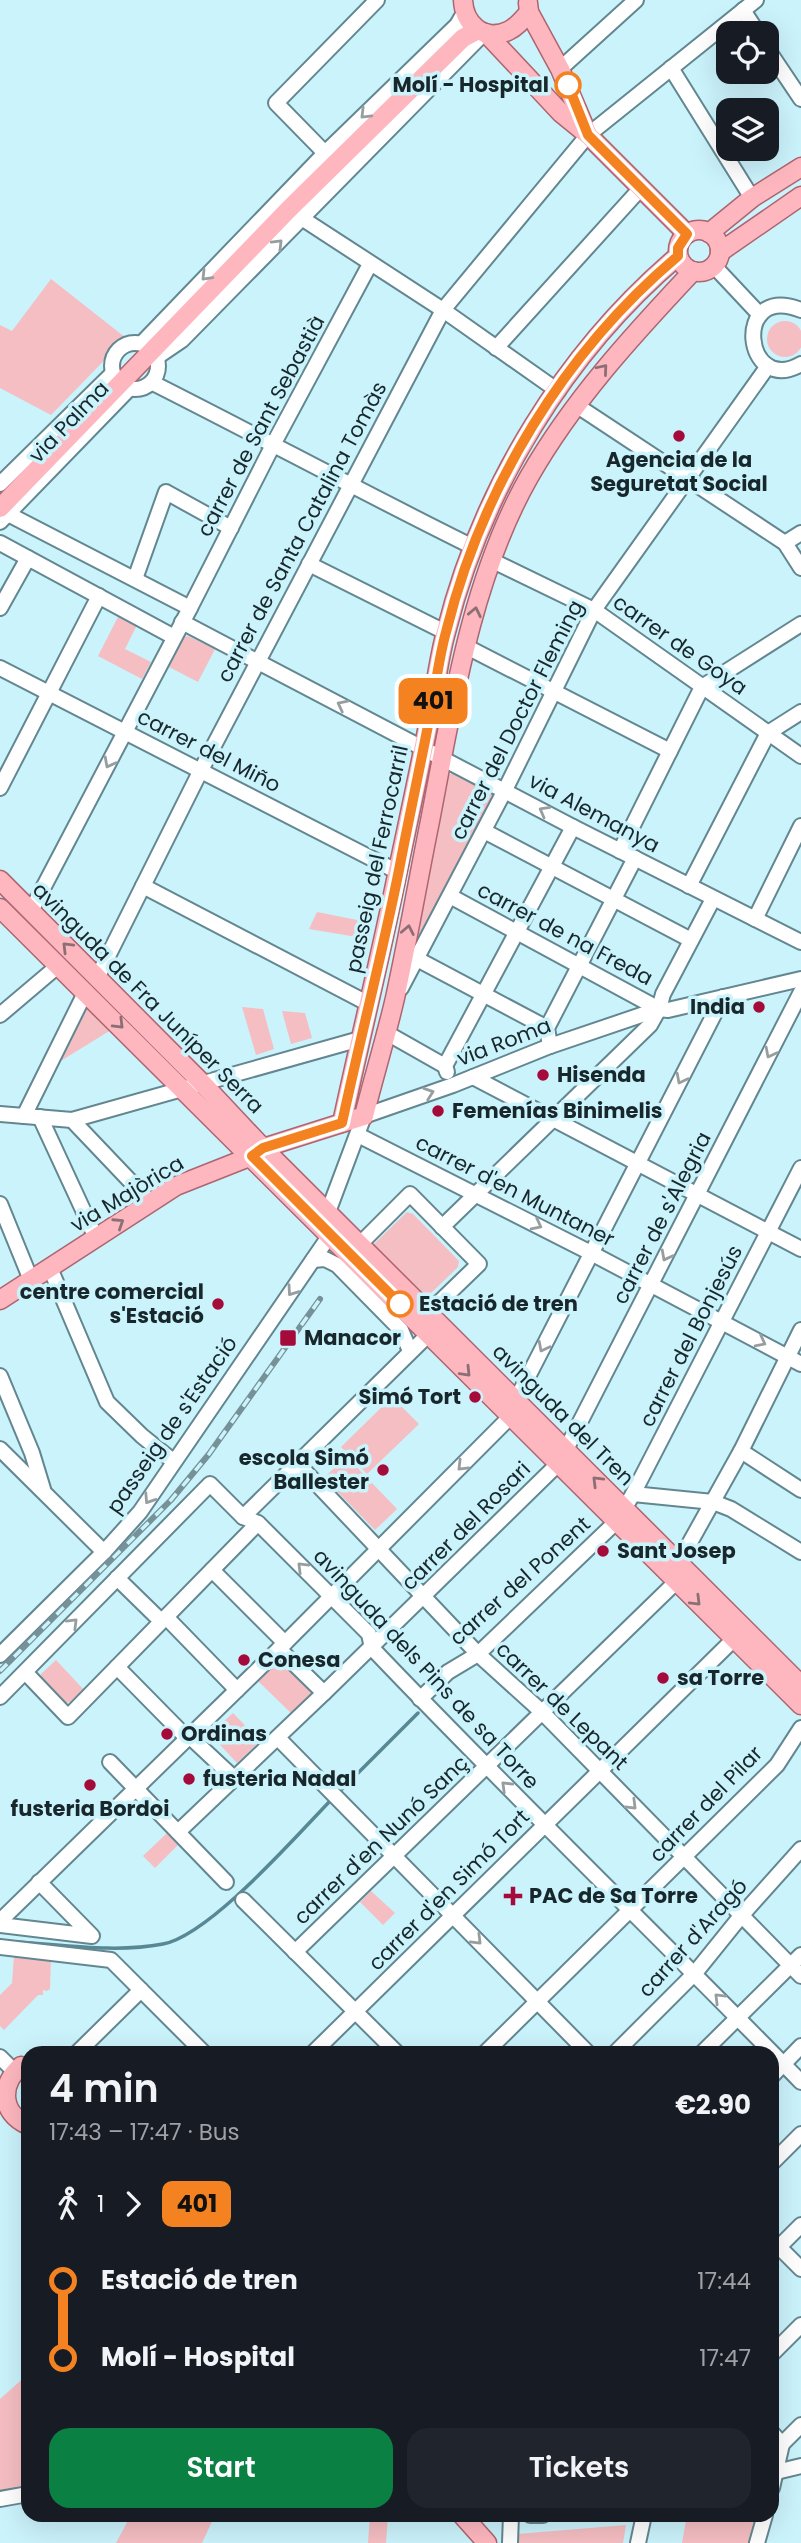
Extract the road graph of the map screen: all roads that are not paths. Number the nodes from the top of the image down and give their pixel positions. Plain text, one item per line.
1 (377, 0) edge
2 (636, 0) edge
3 (756, 0) edge
4 (528, 6) edge
5 (743, 10) junction
6 (750, 21) edge
7 (472, 24) edge
8 (779, 66) edge
9 (671, 68) junction
10 (561, 69) junction
11 (801, 99) edge
12 (576, 102) junction
13 (561, 113) junction
14 (588, 135) junction
15 (326, 153) junction
16 (801, 167) edge
17 (641, 188) junction
18 (801, 196) edge
19 (752, 198) junction
20 (303, 219) junction
21 (709, 233) junction
22 (687, 234) junction
23 (678, 256) junction
24 (717, 259) junction
25 (370, 264) junction
26 (693, 271) junction
27 (443, 310) junction
28 (801, 310) edge
29 (760, 315) junction
30 (496, 348) junction
31 (150, 351) junction
32 (801, 365) edge
33 (768, 366) junction
34 (121, 382) junction
35 (153, 383) junction
36 (558, 391) junction
37 (576, 405) junction
38 (274, 443) junction
39 (688, 480) junction
40 (0, 484) edge
41 (351, 486) junction
42 (3, 515) edge
43 (231, 528) junction
44 (801, 533) edge
45 (785, 542) junction
46 (0, 543) edge
47 (473, 547) junction
48 (28, 558) junction
49 (491, 560) junction
50 (309, 564) junction
51 (801, 568) edge
52 (135, 579) junction
53 (99, 596) junction
54 (0, 608) edge
55 (190, 608) junction
56 (594, 610) junction
57 (182, 622) junction
58 (801, 624) edge
59 (445, 632) junction
60 (174, 637) junction
61 (467, 647) junction
62 (258, 662) junction
63 (0, 668) edge
64 (702, 687) junction
65 (553, 692) junction
66 (48, 693) junction
67 (801, 712) edge
68 (126, 731) junction
69 (768, 733) junction
70 (424, 747) junction
71 (670, 751) junction
72 (441, 756) junction
73 (801, 756) edge
74 (201, 770) junction
75 (0, 788) edge
76 (505, 790) junction
77 (801, 826) edge
78 (573, 827) junction
79 (484, 831) junction
80 (620, 851) junction
81 (635, 858) junction
82 (552, 866) junction
83 (398, 872) junction
84 (0, 880) edge
85 (143, 886) junction
86 (689, 886) junction
87 (450, 896) junction
88 (614, 899) junction
89 (713, 899) junction
90 (0, 908) edge
91 (31, 911) junction
92 (755, 919) junction
93 (517, 931) junction
94 (691, 940) junction
95 (801, 942) edge
96 (416, 959) junction
97 (579, 964) junction
98 (59, 965) junction
99 (801, 979) edge
100 (92, 985) junction
101 (801, 992) edge
102 (483, 994) junction
103 (723, 997) junction
104 (394, 1001) junction
105 (369, 1004) junction
106 (659, 1009) junction
107 (0, 1015) edge
108 (547, 1028) junction
109 (385, 1032) junction
110 (360, 1039) junction
111 (550, 1046) junction
112 (445, 1066) junction
113 (472, 1077) junction
114 (201, 1082) junction
115 (453, 1085) junction
116 (183, 1088) junction
117 (0, 1114) edge
118 (24, 1116) junction
119 (364, 1116) junction
120 (40, 1117) junction
121 (552, 1118) junction
122 (72, 1120) junction
123 (342, 1123) junction
124 (358, 1135) junction
125 (257, 1152) junction
126 (638, 1163) junction
127 (801, 1168) edge
128 (477, 1194) junction
129 (698, 1195) junction
130 (151, 1203) junction
131 (0, 1204) edge
132 (326, 1224) junction
133 (442, 1227) junction
134 (768, 1232) junction
135 (96, 1238) junction
136 (360, 1244) junction
137 (801, 1249) edge
138 (591, 1253) junction
139 (313, 1260) junction
140 (50, 1268) junction
141 (31, 1280) junction
142 (651, 1285) junction
143 (0, 1300) edge
144 (722, 1322) junction
145 (429, 1323) junction
146 (801, 1330) edge
147 (410, 1351) junction
148 (788, 1356) junction
149 (801, 1364) edge
150 (0, 1376) edge
151 (513, 1409) junction
152 (0, 1448) edge
153 (741, 1451) junction
154 (562, 1456) junction
155 (173, 1461) junction
156 (297, 1463) junction
157 (801, 1490) edge
158 (44, 1492) junction
159 (713, 1502) junction
160 (625, 1508) junction
161 (243, 1517) junction
162 (258, 1523) junction
163 (379, 1549) junction
164 (104, 1552) junction
165 (801, 1552) edge
166 (212, 1570) junction
167 (678, 1573) junction
168 (117, 1578) junction
169 (426, 1596) junction
170 (331, 1597) junction
171 (164, 1619) junction
172 (734, 1639) junction
173 (282, 1646) junction
174 (372, 1648) junction
175 (2, 1650) edge
176 (478, 1654) junction
177 (117, 1667) junction
178 (25, 1672) junction
179 (801, 1685) edge
180 (237, 1690) junction
181 (324, 1693) junction
182 (0, 1697) edge
183 (420, 1699) junction
184 (801, 1705) edge
185 (542, 1712) junction
186 (801, 1728) edge
187 (187, 1736) junction
188 (278, 1738) junction
189 (110, 1762) dead end
190 (486, 1766) junction
191 (599, 1772) junction
192 (235, 1779) junction
193 (135, 1787) junction
194 (545, 1824) junction
195 (178, 1832) junction
196 (801, 1849) edge
197 (393, 1857) junction
198 (684, 1858) junction
199 (39, 1882) junction
200 (226, 1882) dead end
201 (243, 1900) dead end
202 (632, 1909) junction
203 (453, 1916) junction
204 (741, 1916) junction
205 (0, 1923) edge
206 (0, 1947) edge
207 (295, 1952) junction
208 (796, 1960) edge
209 (695, 1973) junction
210 (801, 1976) edge
211 (141, 1990) junction
212 (536, 2000) junction
213 (355, 2011) junction
214 (737, 2017) junction
215 (84, 2046) edge
216 (197, 2046) edge
217 (320, 2046) edge
218 (390, 2046) edge
219 (492, 2046) edge
220 (581, 2046) edge
221 (622, 2046) edge
222 (709, 2046) edge
223 (766, 2046) edge
224 (801, 2046) edge
225 (779, 2059) edge
226 (12, 2063) edge
227 (784, 2064) junction
228 (779, 2069) edge
229 (801, 2082) edge
230 (1, 2094) edge
231 (21, 2122) edge
232 (801, 2134) edge
233 (779, 2156) edge
234 (801, 2225) edge
235 (779, 2243) edge
236 (779, 2251) edge
237 (801, 2269) edge
238 (801, 2325) edge
239 (779, 2347) edge
240 (801, 2425) edge
241 (779, 2438) edge
242 (801, 2466) edge
243 (779, 2472) edge
244 (21, 2495) edge
245 (0, 2499) edge
246 (468, 2522) edge
247 (511, 2522) edge
248 (642, 2522) edge
249 (763, 2522) edge
250 (487, 2543) edge
251 (510, 2543) edge
252 (638, 2543) edge
253 (757, 2543) edge

1 - 15 street
2 - 10 street
3 - 5 street, carrer de Santa Catalina Tomàs
4 - 7 main road
4 - 10 main road
5 - 6 street
5 - 9 street, carrer de Santa Catalina Tomàs
7 - 13 main road
7 -> 15 street
7 - 20 street
7 - 31 main road
8 - 11 street
9 - 14 street, carrer de Santa Catalina Tomàs
9 - 19 street
10 - 12 main road
12 - 13 main road
12 - 14 main road
13 - 14 main road
14 - 17 main road
14 - 27 street, carrer de Santa Catalina Tomàs
15 -> 31 street
16 - 19 main road
17 - 22 main road
17 - 30 street
18 - 24 main road
19 - 21 main road
20 - 25 street
31 -> 20 street
21 - 22 main road
21 - 24 main road
22 - 23 main road
23 - 26 main road
23 - 36 main road, passeig del Ferrocarril
24 - 26 main road
24 - 29 street
25 - 27 street
25 - 38 street, carrer de Sant Sebastià
37 -> 26 main road, passeig del Ferrocarril
27 - 30 street
27 - 41 street, carrer de Santa Catalina Tomàs
28 - 29 street
29 - 33 street
30 - 36 street
31 - 34 main road
31 - 34 street, via Palma
31 - 35 street
32 - 33 street
33 - 39 street, carrer del Doctor Fleming
34 - 35 street
34 - 40 street, via Palma
34 - 42 main road
35 - 38 street
36 - 47 main road, passeig del Ferrocarril
37 - 39 street
37 - 49 main road, passeig del Ferrocarril
38 - 41 street
38 - 43 street, carrer de Sant Sebastià
39 - 45 street
39 - 56 street, carrer del Doctor Fleming
41 - 47 street
41 - 50 street, carrer de Santa Catalina Tomàs
42 - 52 street
43 - 52 street
43 - 55 street, carrer de Sant Sebastià
44 - 45 street
45 - 51 street
46 - 48 street
47 - 59 main road, passeig del Ferrocarril
48 - 53 street
48 - 54 street
49 - 56 street, carrer de Goya
61 -> 49 main road, passeig del Ferrocarril
50 - 59 street
50 - 62 street, carrer de Santa Catalina Tomàs
52 - 55 street
53 - 60 street
53 - 66 street
55 - 57 street, carrer de Sant Sebastià
56 - 64 street, carrer de Goya
56 - 65 street, carrer del Doctor Fleming
57 - 60 street, carrer de Sant Sebastià
57 - 62 street, via Alemanya
58 - 64 street
59 - 70 main road, passeig del Ferrocarril
60 - 68 street
61 - 65 street
61 - 72 main road, passeig del Ferrocarril
70 -> 62 street, via Alemanya
62 - 74 street, carrer de Santa Catalina Tomàs
63 - 66 street, carrer del Miño
64 - 69 street, carrer de Goya
64 - 71 street
65 - 71 street
65 - 76 street, carrer del Doctor Fleming
66 - 68 street, carrer del Miño
66 - 75 street
67 - 69 street
68 - 74 street, carrer del Miño
68 -> 91 street
69 - 73 street, carrer de Goya
69 - 86 street
70 - 72 street, via Alemanya
70 - 83 main road, passeig del Ferrocarril
71 - 80 street
72 - 76 street, via Alemanya
104 -> 72 main road, passeig del Ferrocarril
74 - 83 street, carrer del Miño
74 - 85 street, carrer de Santa Catalina Tomàs
78 -> 76 street, via Alemanya
76 - 79 street, carrer del Doctor Fleming
77 - 92 street
78 - 80 street, via Alemanya
78 - 82 street
79 - 82 street
79 - 87 street, carrer del Doctor Fleming
80 - 81 street, via Alemanya
81 - 86 street, via Alemanya
81 - 88 street
82 - 88 street
82 - 93 street
83 - 105 main road, passeig del Ferrocarril
84 - 91 main road, avinguda de Fra Juníper Serra
85 - 100 street, carrer de Santa Catalina Tomàs
85 - 105 street
86 - 89 street, via Alemanya
87 - 93 street, carrer de na Freda
87 - 96 street, carrer del Doctor Fleming
88 - 94 street
88 - 97 street
89 - 92 street, via Alemanya
89 - 94 street
90 - 98 main road, avinguda de Fra Juníper Serra
100 -> 91 main road, avinguda de Fra Juníper Serra
92 - 95 street, via Alemanya
93 - 97 street, carrer de na Freda
93 - 102 street
94 - 106 street
96 - 102 street
96 - 104 street, carrer del Doctor Fleming
97 - 106 street, carrer de na Freda
97 - 108 street
98 - 100 main road, avinguda de Fra Juníper Serra
98 - 107 street
99 - 103 street, via Roma
100 - 114 main road, avinguda de Fra Juníper Serra
100 -> 116 main road, avinguda de Fra Juníper Serra
100 - 118 street, carrer de Santa Catalina Tomàs
101 -> 129 street, carrer de s'Alegria
102 - 108 street
102 - 112 street
103 - 106 street, via Roma
103 -> 126 street
104 - 109 main road, passeig del Ferrocarril
105 - 110 main road, passeig del Ferrocarril
106 - 111 street, via Roma
106 - 121 street
108 - 111 street
109 - 112 street
109 - 119 main road, passeig del Ferrocarril
110 - 114 street
110 - 123 main road, passeig del Ferrocarril
111 - 113 street, via Roma
112 - 115 street
113 - 115 street, via Roma
113 - 121 street
114 - 116 street
114 - 125 main road, avinguda de Fra Juníper Serra
119 -> 115 street, via Roma
116 - 122 street
116 - 125 main road, avinguda de Fra Juníper Serra
117 - 118 street
118 - 120 street
119 - 123 main road, via Majòrica
119 - 124 street, passeig de s'Estació
120 - 122 street
120 - 135 street
121 - 126 street
121 - 128 street
122 - 130 street
123 - 125 main road, via Majòrica
124 - 128 street, carrer d'en Muntaner
124 - 132 street, passeig de s'Estació
125 - 130 main road, via Majòrica
125 - 132 main road
126 - 129 street
126 - 138 street
127 - 134 street, carrer del Bonjesús
128 - 133 street
128 -> 138 street, carrer d'en Muntaner
129 - 134 street
129 -> 142 street, carrer de s'Alegria
135 -> 130 main road, via Majòrica
131 - 141 street
132 - 136 main road, avinguda del Tren
132 - 139 street, passeig de s'Estació
132 - 145 main road
133 - 136 street
133 - 145 street
134 - 137 street
134 - 144 street, carrer del Bonjesús
135 - 140 main road, via Majòrica
136 - 145 main road, avinguda del Tren
138 - 142 street, carrer d'en Muntaner
138 -> 151 street
139 - 147 street
139 -> 155 street, passeig de s'Estació
140 - 141 main road, via Majòrica
140 - 155 street
141 - 143 main road, via Majòrica
142 - 144 street, carrer d'en Muntaner
142 - 154 street, carrer de s'Alegria
144 -> 148 street, carrer d'en Muntaner
144 - 160 street, carrer del Bonjesús
145 - 147 street
145 - 151 main road, avinguda del Tren
146 - 148 street, carrer d'en Nunó Sanç
147 - 156 street
148 - 149 street, carrer d'en Muntaner
148 - 153 street, carrer d'en Nunó Sanç
150 - 158 street
151 - 154 main road, avinguda del Tren
151 -> 163 street
152 - 158 street
153 - 157 street
153 - 159 street, carrer d'en Nunó Sanç
154 - 160 main road, avinguda del Tren
154 - 169 street, carrer del Rosari
155 -> 164 street, passeig de s'Estació
156 - 161 street
156 - 163 street, carrer de Lepant
158 - 164 street
159 - 160 street
159 - 165 street
159 - 167 street, carrer d'en Nunó Sanç
160 - 167 main road, avinguda del Tren
160 - 176 street, carrer del Ponent
161 - 162 street
161 - 168 street
162 - 166 street
170 -> 162 street, avinguda dels Pins de sa Torre
163 - 169 street, carrer de Lepant
163 - 170 street
164 - 175 street, passeig de s'Estació
166 - 171 street
166 - 173 street
167 -> 172 main road, avinguda del Tren
167 - 179 main road, avinguda del Tren
167 - 185 street, carrer d'en Nunó Sanç
168 - 171 street
178 -> 168 street
169 - 174 street, carrer del Rosari
169 - 176 street, carrer de Lepant
170 - 173 street
170 - 174 street, avinguda dels Pins de sa Torre
171 - 177 street
171 - 180 street
172 - 184 main road, avinguda del Tren
172 - 191 street, carrer d'en Simó Tort
173 - 180 street
173 - 181 street
174 - 181 street, carrer del Rosari
174 - 183 street, avinguda dels Pins de sa Torre
176 - 183 street, carrer del Ponent
176 - 185 street, carrer de Lepant
177 - 178 street
177 - 187 street
178 - 182 street
180 - 187 street
181 - 188 street, carrer del Rosari
183 - 190 street, avinguda dels Pins de sa Torre
185 - 190 street, carrer d'en Nunó Sanç
185 - 191 street, carrer de Lepant
186 - 198 street, carrer del Pilar
187 - 192 street
187 - 193 street
188 - 192 street, carrer del Rosari
188 - 197 street
189 - 193 street
194 -> 190 street, avinguda dels Pins de sa Torre
190 - 197 street, carrer d'en Nunó Sanç
191 - 194 street, carrer d'en Simó Tort
191 -> 198 street, carrer de Lepant
192 - 195 street, carrer del Rosari
193 - 195 street
193 - 199 street
194 - 202 street, avinguda dels Pins de sa Torre
194 - 203 street, carrer d'en Simó Tort
195 - 200 street
196 - 204 street, carrer d'Aragó
197 - 203 street
197 - 207 street, carrer d'en Nunó Sanç
198 - 202 street, carrer del Pilar
198 - 204 street, carrer de Lepant
199 - 205 street
199 - 205 street
201 - 207 street
202 - 209 street, avinguda dels Pins de sa Torre
202 - 212 street, carrer del Pilar
203 -> 212 street
203 - 213 street, carrer d'en Simó Tort
204 - 208 street, carrer de Lepant
204 - 209 street, carrer d'Aragó
206 - 211 street
207 - 213 street
208 - 210 street, carrer de Lepant
208 - 214 street
214 -> 209 street, avinguda dels Pins de sa Torre
209 - 221 street, carrer d'Aragó
211 - 215 street
211 - 216 street
212 - 219 street, carrer del Pilar
212 - 220 street
213 - 217 street, carrer d'en Simó Tort
213 - 218 street
214 - 222 street
214 - 223 street, avinguda dels Pins de sa Torre
224 - 227 street
225 - 227 street, avinguda dels Pins de sa Torre
226 - 230 main road
227 - 228 street
227 - 229 street, avinguda dels Pins de sa Torre
230 - 231 main road
232 - 233 street
234 - 235 street
236 - 237 street
238 - 239 street
240 - 241 street
242 - 243 street
244 - 245 street
246 - 250 main road
247 - 251 street
248 - 252 street
249 - 253 street

